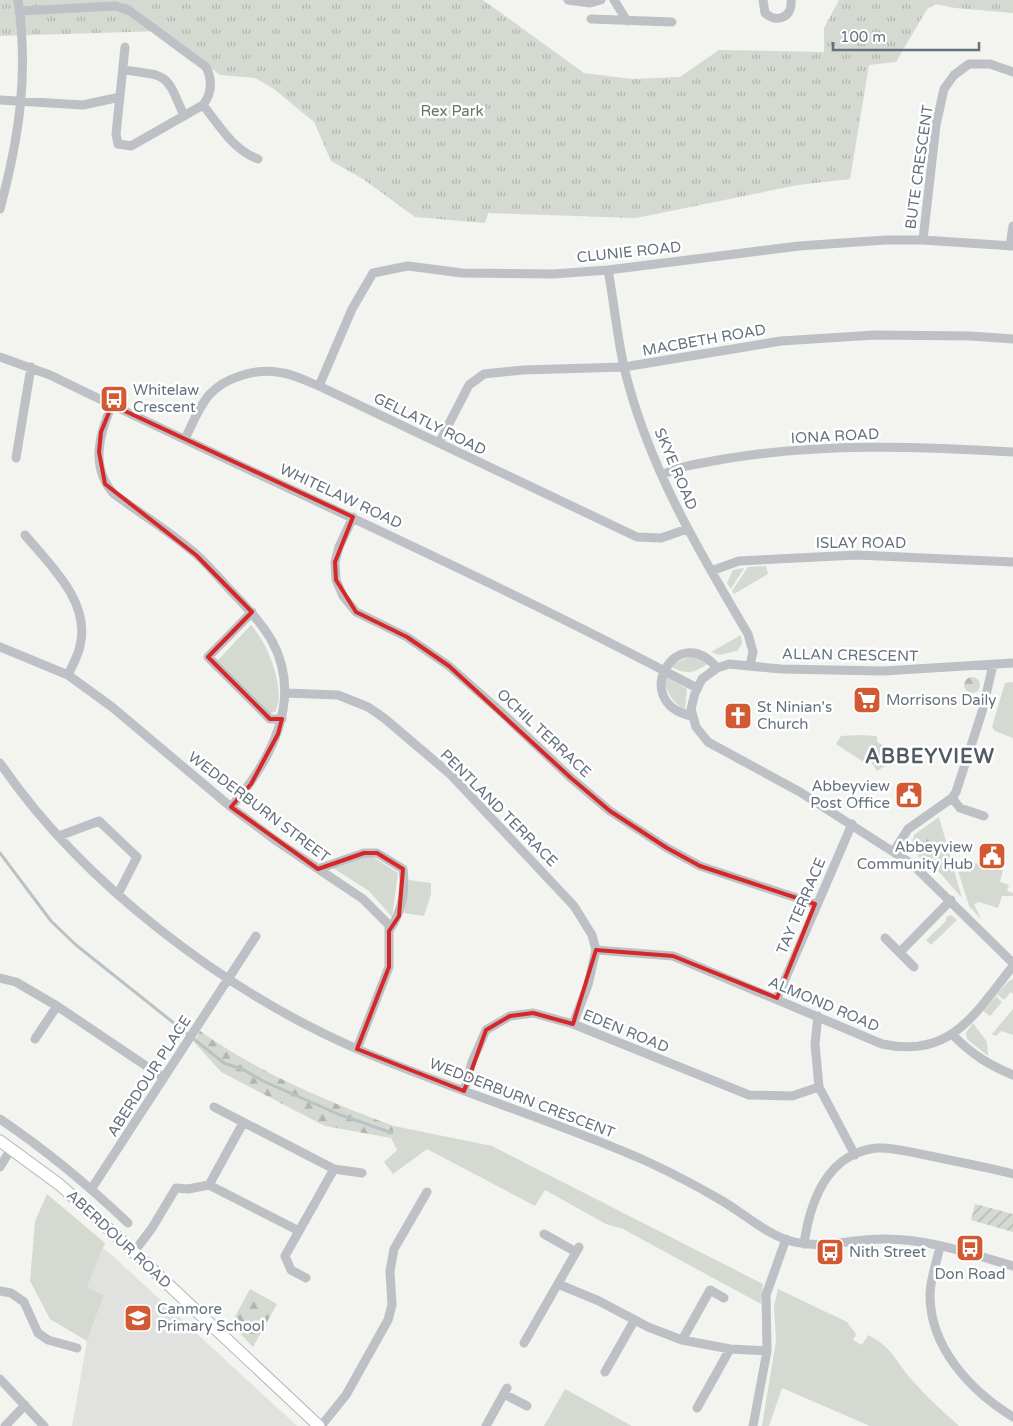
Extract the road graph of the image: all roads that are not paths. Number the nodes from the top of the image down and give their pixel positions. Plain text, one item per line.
1 (18, 0) edge
2 (568, 0) edge
3 (601, 0) edge
4 (614, 0) edge
5 (763, 0) edge
6 (791, 0) edge
7 (20, 11) junction
8 (591, 18) dead end
9 (627, 21) junction
10 (672, 22) dead end
11 (125, 48) dead end
12 (124, 70) junction
13 (1013, 72) edge
14 (120, 97) junction
15 (0, 100) edge
16 (22, 101) junction
17 (203, 105) junction
18 (184, 116) junction
19 (258, 159) dead end
20 (0, 209) edge
21 (1013, 226) edge
22 (923, 240) junction
23 (1012, 246) edge
24 (608, 270) junction
25 (1013, 339) edge
26 (0, 357) edge
27 (30, 367) junction
28 (624, 367) junction
29 (320, 386) junction
30 (112, 405) junction
31 (185, 439) junction
32 (438, 443) junction
33 (1013, 452) edge
34 (16, 458) dead end
35 (662, 475) junction
36 (353, 517) junction
37 (687, 529) junction
38 (25, 535) dead end
39 (1013, 562) edge
40 (711, 571) junction
41 (252, 612) junction
42 (0, 647) edge
43 (1013, 663) edge
44 (750, 665) junction
45 (993, 665) junction
46 (717, 668) junction
47 (665, 671) junction
48 (68, 675) junction
49 (697, 688) junction
50 (285, 694) junction
51 (691, 716) junction
52 (282, 719) junction
53 (0, 763) edge
54 (952, 798) junction
55 (232, 807) junction
56 (984, 816) dead end
57 (852, 824) junction
58 (59, 836) junction
59 (894, 851) junction
60 (318, 869) junction
61 (118, 894) junction
62 (951, 900) junction
63 (815, 904) junction
64 (389, 931) junction
65 (256, 936) dead end
66 (885, 938) dead end
67 (596, 950) junction
68 (900, 952) junction
69 (1013, 964) edge
70 (914, 967) dead end
71 (0, 978) edge
72 (230, 979) junction
73 (777, 998) junction
74 (57, 1006) junction
75 (818, 1016) junction
76 (573, 1024) junction
77 (953, 1035) junction
78 (35, 1039) dead end
79 (357, 1048) junction
80 (1013, 1075) edge
81 (164, 1078) junction
82 (819, 1087) junction
83 (464, 1092) junction
84 (214, 1107) dead end
85 (0, 1119) edge
86 (243, 1124) junction
87 (0, 1141) edge
88 (11, 1149) junction
89 (855, 1155) junction
90 (0, 1167) edge
91 (334, 1169) junction
92 (362, 1173) dead end
93 (1013, 1174) edge
94 (209, 1185) junction
95 (92, 1188) junction
96 (427, 1192) dead end
97 (128, 1223) dead end
98 (299, 1231) junction
99 (544, 1234) dead end
100 (786, 1239) junction
101 (804, 1244) junction
102 (940, 1246) junction
103 (134, 1252) junction
104 (1013, 1266) edge
105 (306, 1278) dead end
106 (558, 1284) junction
107 (0, 1291) edge
108 (724, 1298) dead end
109 (634, 1321) junction
110 (682, 1340) junction
111 (524, 1343) dead end
112 (77, 1348) dead end
113 (730, 1349) junction
114 (767, 1351) junction
115 (605, 1372) dead end
116 (0, 1379) edge
117 (25, 1405) junction
118 (527, 1406) dead end
119 (697, 1408) dead end
120 (1013, 1417) edge
121 (5, 1426) edge
122 (44, 1426) edge
123 (320, 1426) edge
124 (486, 1426) edge
125 (753, 1426) edge

1 - 7 street
2 - 3 street
4 - 9 street
5 - 6 street
7 - 16 street
7 - 17 street
8 - 9 street
9 - 10 street
11 - 12 street
12 - 14 street
12 - 18 street
13 - 22 street, BUTE CRESCENT
14 - 16 street
14 - 18 street
15 - 16 street
16 - 20 street
17 - 18 street
17 - 19 street
21 - 23 street
22 - 23 street, CLUNIE ROAD
22 - 24 street, CLUNIE ROAD
24 - 28 street, SKYE ROAD
24 - 29 street, CLUNIE ROAD
25 - 28 street, MACBETH ROAD
26 - 27 street, WHITELAW ROAD
27 - 30 street, WHITELAW ROAD
27 - 34 street
28 - 32 street, MACBETH ROAD
28 - 35 street, SKYE ROAD
29 - 31 street, GELLATLY ROAD
29 - 32 street, GELLATLY ROAD
30 - 31 street, WHITELAW ROAD
30 - 41 street
31 - 36 street, WHITELAW ROAD
32 - 37 street, GELLATLY ROAD
33 - 35 street, IONA ROAD
35 - 37 street, SKYE ROAD
36 - 47 street, WHITELAW ROAD
36 - 63 street, OCHIL TERRACE
37 - 40 street, SKYE ROAD
38 - 48 street
39 - 40 street, ISLAY ROAD
40 - 44 street, SKYE ROAD
41 - 50 street
41 - 52 street
42 - 48 street, WEDDERBURN STREET
43 - 45 street, ALLAN CRESCENT
44 - 45 street, ALLAN CRESCENT
44 - 46 street, ALLAN CRESCENT
45 - 54 street
46 - 47 street
46 - 49 street
47 - 49 street, WHITELAW ROAD
47 - 51 street
48 - 55 street, WEDDERBURN STREET
49 - 51 street
50 - 52 street
50 - 67 street, PENTLAND TERRACE
51 - 57 street
52 - 55 street
53 - 58 street, WEDDERBURN CRESCENT
54 - 56 street
54 - 59 street
55 - 60 street, WEDDERBURN STREET
57 - 59 street
57 - 63 street, TAY TERRACE
58 - 61 street, WEDDERBURN CRESCENT
58 - 61 street
59 - 62 street
60 - 64 street, WEDDERBURN STREET
60 - 64 street
61 - 72 street, WEDDERBURN CRESCENT
62 - 68 street
62 - 69 street
63 - 73 street, TAY TERRACE
64 - 79 street
65 - 72 street
66 - 68 street
67 - 73 street, ALMOND ROAD
67 - 76 street
68 - 70 street
69 - 77 street, ALMOND ROAD
71 - 74 street
72 - 79 street, WEDDERBURN CRESCENT
72 - 81 street, ABERDOUR PLACE
73 - 75 street, ALMOND ROAD
74 - 78 street
74 - 81 street
75 - 77 street, ALMOND ROAD
75 - 82 street
76 - 82 street, EDEN ROAD
76 - 83 street, EDEN ROAD
77 - 80 street
79 - 83 street, WEDDERBURN CRESCENT
81 - 95 street, ABERDOUR PLACE
82 - 89 street
83 - 100 street, WEDDERBURN CRESCENT
84 - 86 street
85 - 95 street, ABERDOUR ROAD
86 - 91 street
86 - 94 street
87 - 88 main road, ABERDOUR ROAD
88 - 90 street
88 - 103 main road, ABERDOUR ROAD
89 - 93 street
89 - 101 street
91 - 92 street
91 - 98 street
94 - 98 street
94 - 103 street
95 - 97 street, ABERDOUR ROAD
96 - 123 street
98 - 105 street
99 - 106 street
100 - 101 street, WEDDERBURN CRESCENT
100 - 114 street
101 - 102 street, WEDDERBURN CRESCENT
102 - 104 street, WEDDERBURN CRESCENT
102 - 120 street
103 - 123 main road, ABERDOUR ROAD
106 - 109 street
106 - 111 street
107 - 112 street
108 - 110 street
109 - 110 street
109 - 115 street
110 - 113 street
113 - 114 street
113 - 119 street
114 - 125 street
116 - 117 street
117 - 121 street
117 - 122 street
118 - 124 street

